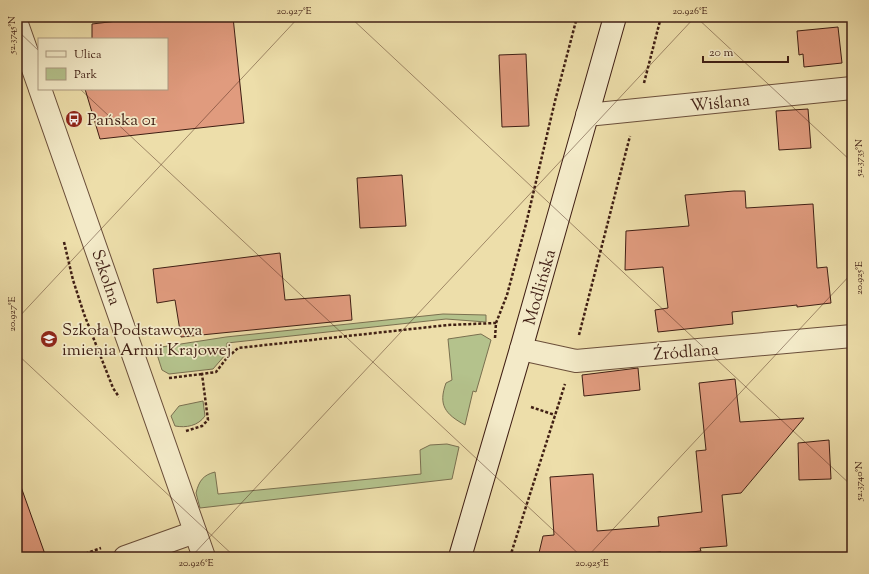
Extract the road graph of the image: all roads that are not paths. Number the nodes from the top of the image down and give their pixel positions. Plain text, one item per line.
1 (615, 17) edge
2 (17, 24) edge
3 (38, 85) edge
4 (852, 88) edge
5 (40, 90) edge
6 (587, 114) junction
7 (852, 336) edge
8 (521, 349) junction
9 (195, 532) junction
10 (125, 557) edge
11 (204, 557) edge
12 (460, 557) edge

1 - 6 street, Modlińska
2 - 3 street, Szkolna
4 - 6 street, Wiślana
5 - 9 street, Szkolna
6 - 8 street, Modlińska
7 - 8 street, Źródlana
8 - 12 street, Modlińska
9 - 10 street
9 - 11 street, Szkolna

